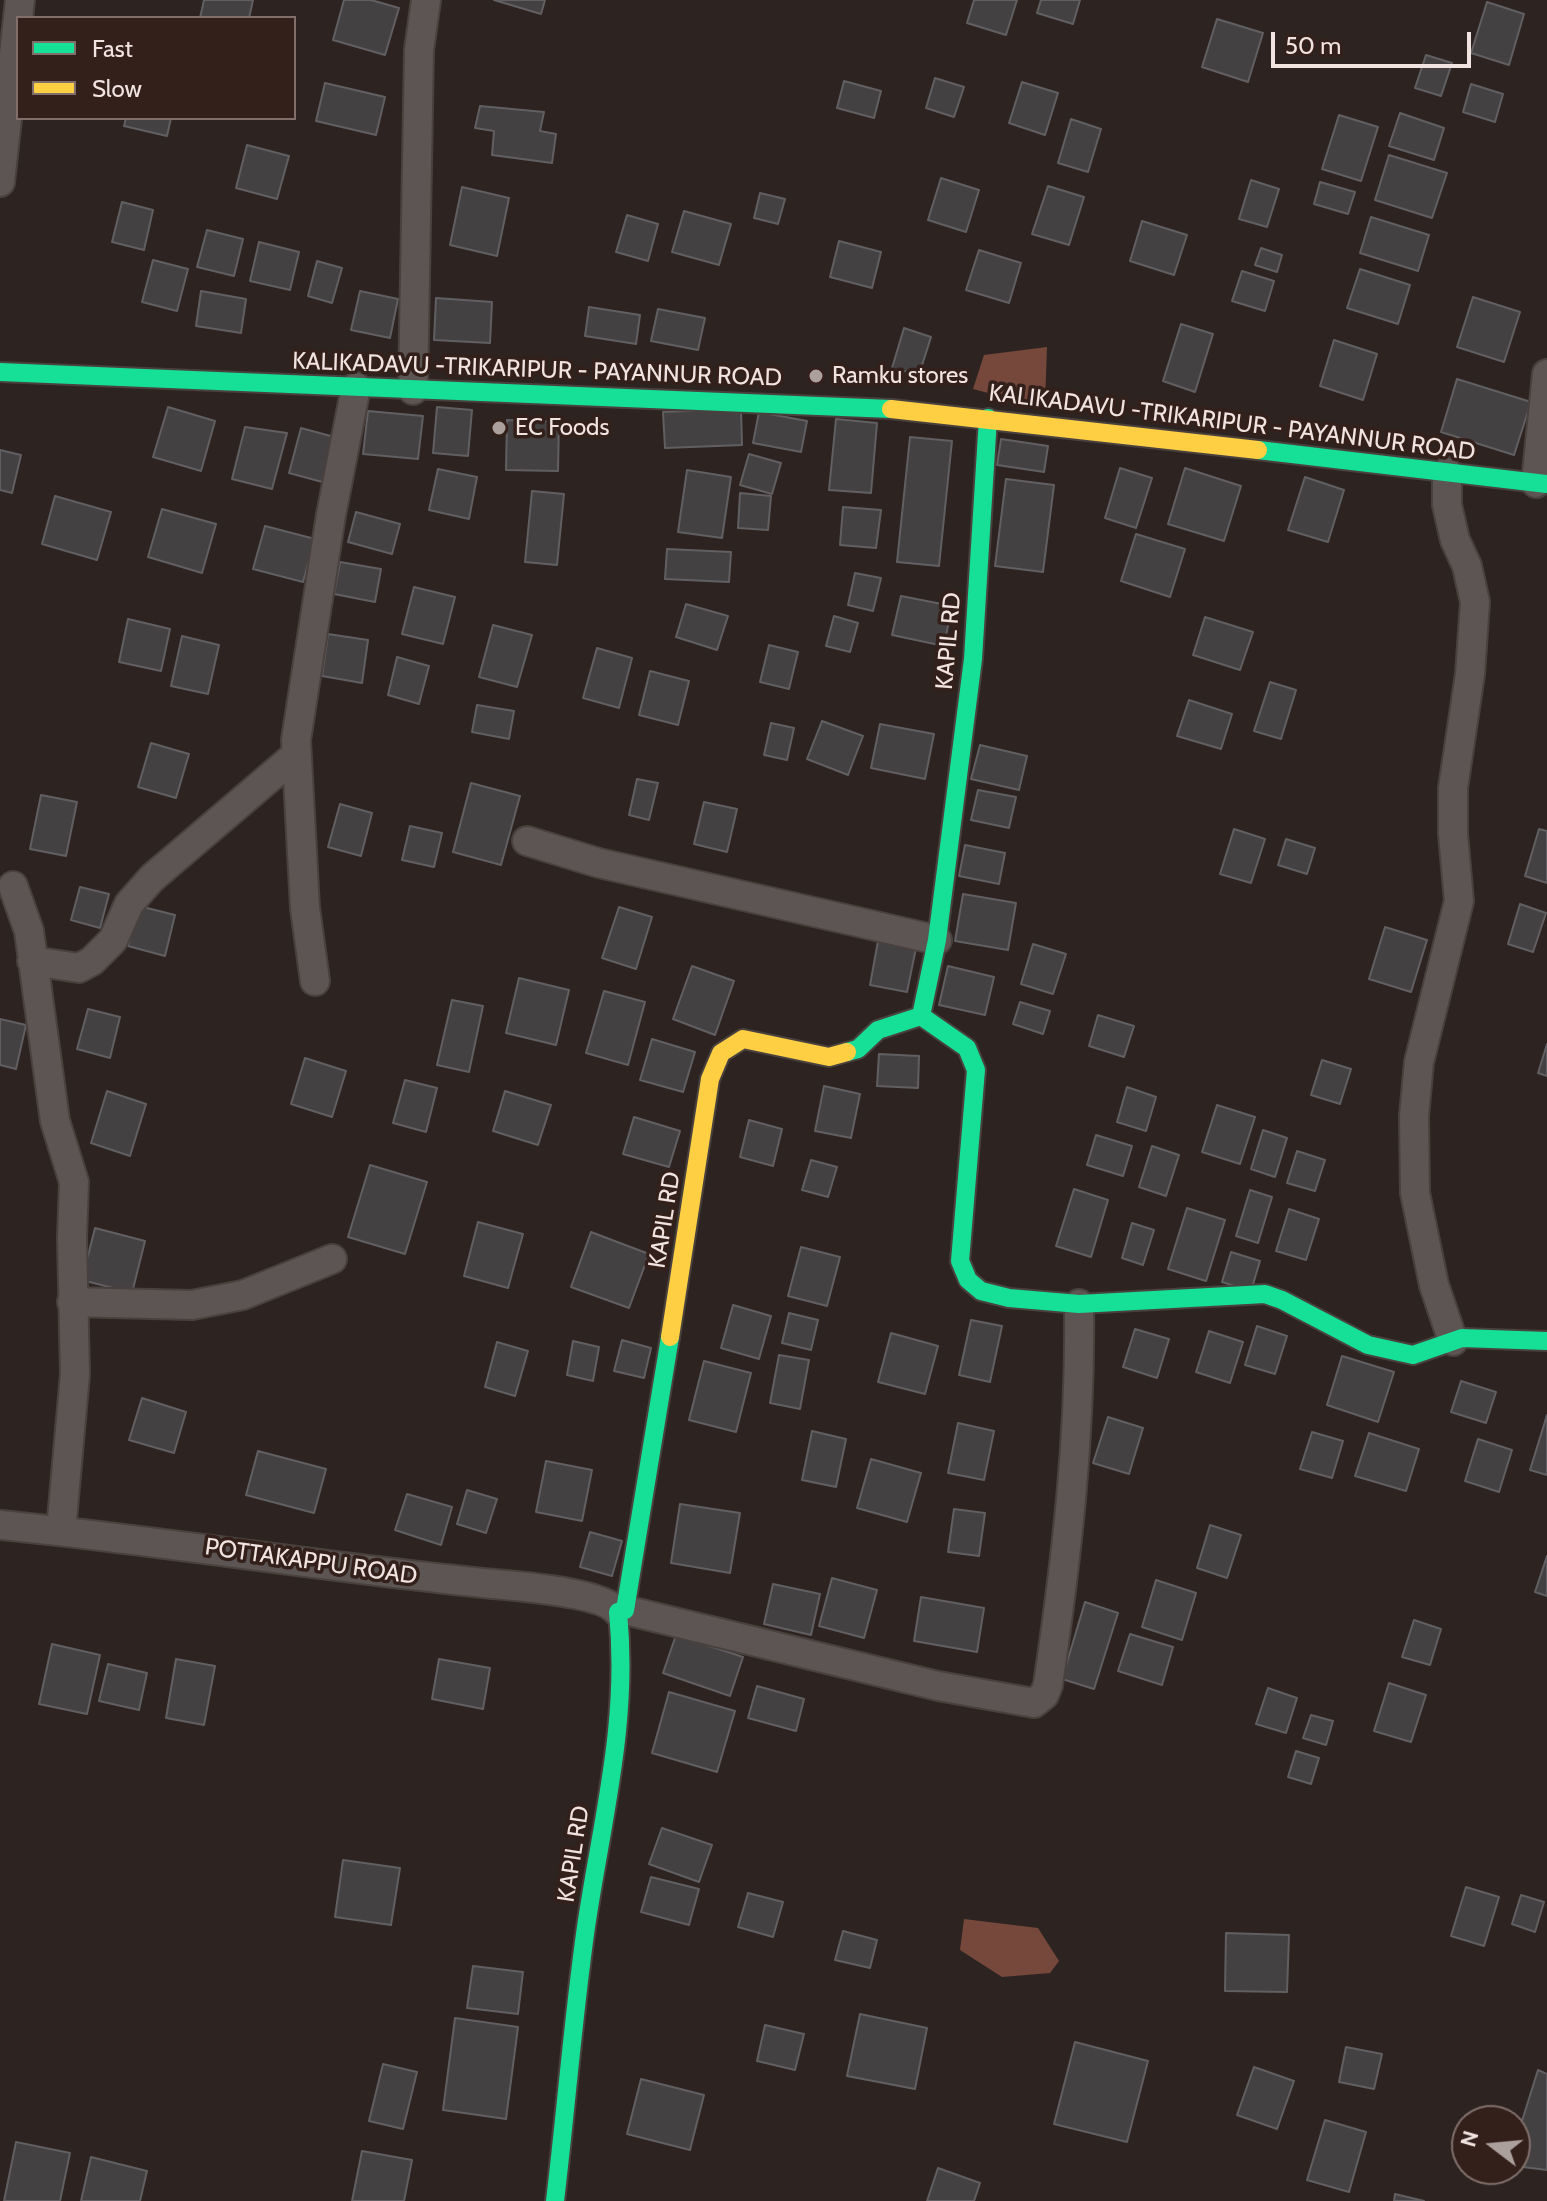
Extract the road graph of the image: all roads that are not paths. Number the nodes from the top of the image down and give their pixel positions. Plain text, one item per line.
1 (426, 0) edge
2 (16, 36) edge
3 (0, 182) edge
4 (0, 372) edge
5 (1547, 374) edge
6 (356, 387) junction
7 (413, 390) junction
8 (988, 418) junction
9 (1447, 472) junction
10 (1542, 483) edge
11 (296, 755) junction
12 (527, 841) dead end
13 (13, 886) dead end
14 (937, 940) junction
15 (32, 961) junction
16 (315, 981) dead end
17 (921, 1016) junction
18 (332, 1259) dead end
19 (72, 1302) junction
20 (1079, 1304) junction
21 (1453, 1341) junction
22 (1547, 1341) edge
23 (0, 1525) edge
24 (61, 1531) junction
25 (622, 1611) junction
26 (555, 2201) edge

1 - 7 street
2 - 3 street
4 - 6 street, KALIKADAVU -TRIKARIPUR - PAYANNUR ROAD
5 - 10 street
6 - 7 street, KALIKADAVU -TRIKARIPUR - PAYANNUR ROAD
6 - 11 street
7 - 8 street, KALIKADAVU -TRIKARIPUR - PAYANNUR ROAD
8 - 9 street, KALIKADAVU -TRIKARIPUR - PAYANNUR ROAD
8 - 14 street, KAPIL RD
9 - 10 street, KALIKADAVU -TRIKARIPUR - PAYANNUR ROAD
9 - 21 street
11 - 15 street
11 - 16 street
12 - 14 street
13 - 15 street
14 - 17 street, KAPIL RD
15 - 19 street
17 - 20 street
17 - 25 street, KAPIL RD
18 - 19 street
19 - 24 street
20 - 21 street
20 - 25 street, POTTAKAPPU ROAD
21 - 22 street
23 - 24 street, POTTAKAPPU ROAD
24 - 25 street, POTTAKAPPU ROAD
25 - 26 street, KAPIL RD

